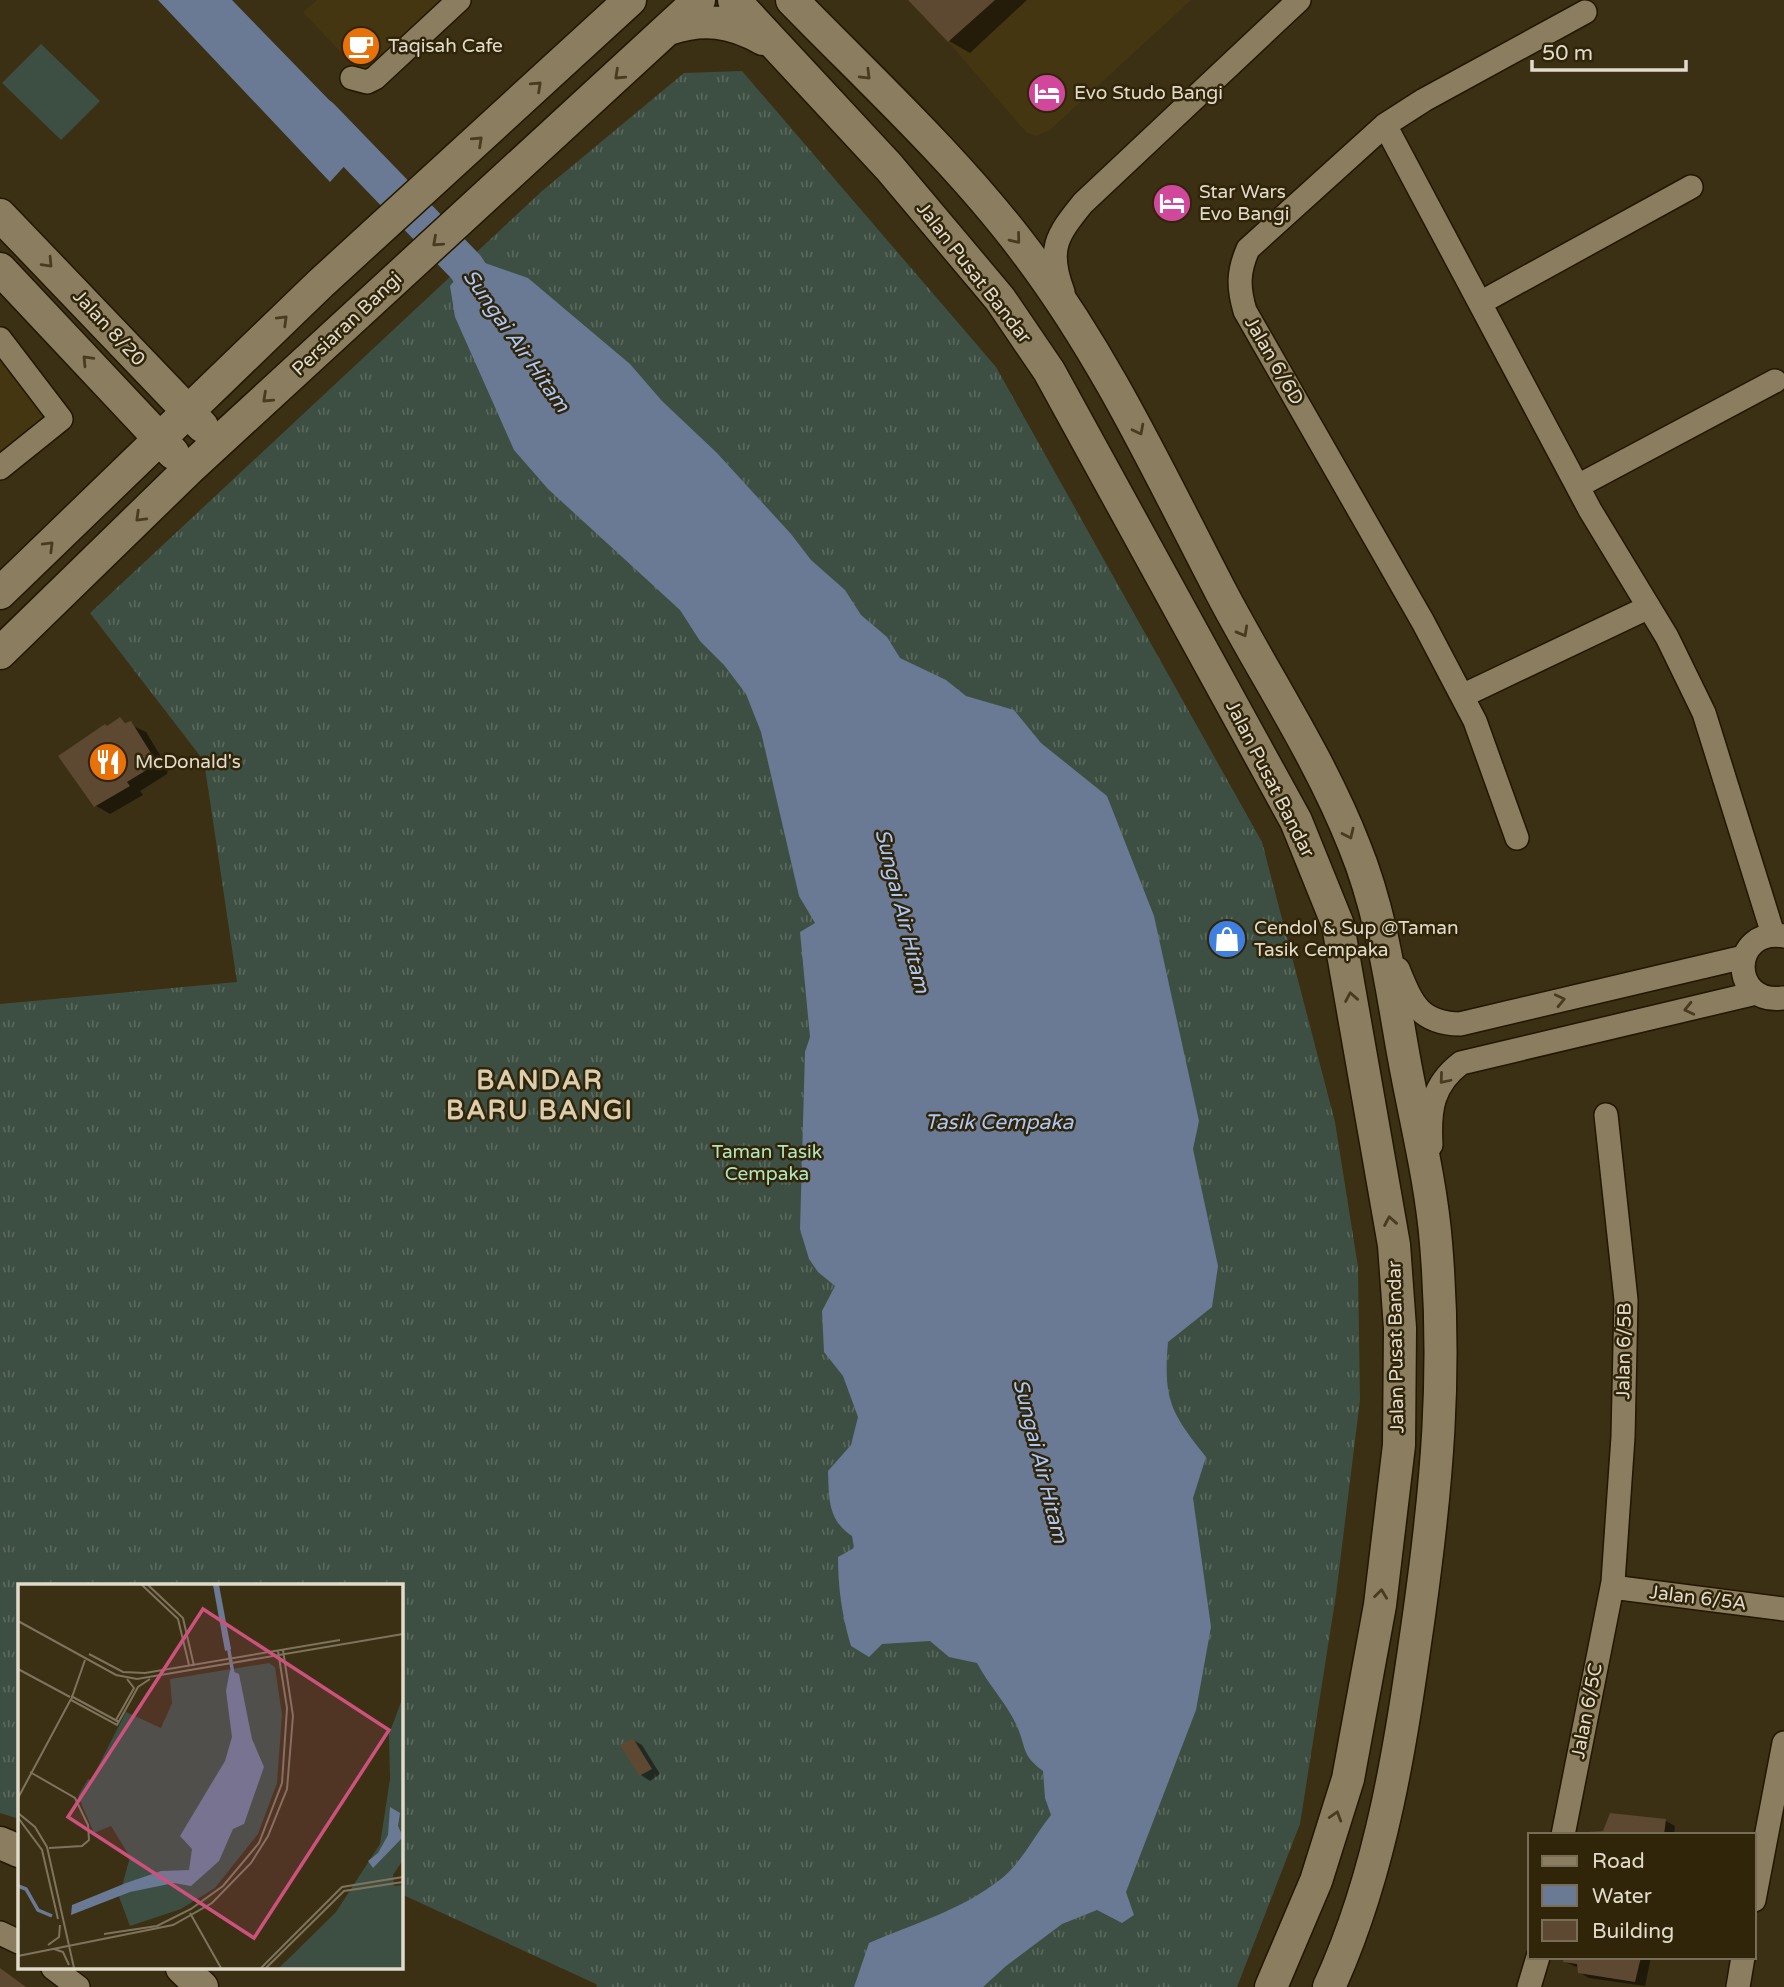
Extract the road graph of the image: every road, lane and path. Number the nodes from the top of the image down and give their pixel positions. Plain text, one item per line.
1 (459, 0) edge
2 (594, 0) edge
3 (630, 0) edge
4 (699, 0) edge
5 (734, 0) edge
6 (792, 0) edge
7 (801, 0) edge
8 (1299, 0) edge
9 (1586, 12) dead end
10 (818, 26) junction
11 (669, 29) junction
12 (570, 54) junction
13 (787, 56) junction
14 (352, 78) dead end
15 (1385, 125) junction
16 (1691, 187) dead end
17 (0, 215) edge
18 (0, 269) edge
19 (1480, 303) junction
20 (1074, 320) junction
21 (0, 339) edge
22 (233, 367) junction
23 (149, 371) junction
24 (1775, 381) dead end
25 (119, 393) junction
26 (188, 411) junction
27 (159, 437) junction
28 (218, 443) junction
29 (0, 468) edge
30 (189, 469) junction
31 (1578, 486) junction
32 (105, 491) junction
33 (0, 593) edge
34 (1649, 607) junction
35 (0, 653) edge
36 (1462, 696) junction
37 (1517, 838) dead end
38 (1379, 920) junction
39 (1779, 935) edge
40 (1744, 957) junction
41 (1756, 993) junction
42 (1784, 998) edge
43 (1606, 1115) dead end
44 (1436, 1239) junction
45 (1612, 1587) junction
46 (1784, 1609) edge
47 (1784, 1743) edge
48 (1563, 1833) edge
49 (0, 1843) edge
50 (18, 1851) edge
51 (1315, 1881) junction
52 (1756, 1890) edge
53 (0, 1933) edge
54 (18, 1942) edge
55 (1537, 1959) edge
56 (1743, 1959) edge
57 (54, 1969) edge
58 (183, 1969) edge
59 (79, 1987) edge
60 (202, 1987) edge
61 (1271, 1987) edge
62 (1293, 1987) edge
63 (1329, 1987) edge
64 (1529, 1987) edge
65 (1738, 1987) edge

1 - 14 street
2 - 12 main road
3 - 12 main road
4 - 11 main road, Persiaran Bangi
5 - 13 main road, Jalan Pusat Bandar
6 - 10 main road
7 - 10 main road
8 - 20 street
9 - 15 street, Jalan 6/6D
10 -> 20 main road
11 - 13 main road
11 -> 28 main road, Persiaran Bangi
22 -> 12 main road
51 -> 13 main road, Jalan Pusat Bandar
15 - 19 street
15 - 36 street, Jalan 6/6D
16 - 19 street
17 -> 23 main road, Jalan 8/20
25 -> 18 main road, Jalan 8/20
19 - 31 street
20 -> 38 main road
21 - 29 street
22 - 23 main road
22 - 26 main road
23 - 26 main road, Jalan 8/20
24 - 31 street
25 - 27 main road, Jalan 8/20
25 - 32 main road
26 - 27 main road
26 - 28 main road, Jalan 8/20
27 - 30 main road, Jalan 8/20
27 - 32 main road
28 - 30 main road, Persiaran Bangi
30 -> 35 main road, Persiaran Bangi
31 - 34 street
33 -> 32 main road
34 - 36 street
34 - 39 street
36 - 37 street, Jalan 6/6D
38 -> 40 street
38 - 44 main road
39 - 40 street
40 - 41 street
41 - 42 street
41 -> 44 street
43 - 45 street, Jalan 6/5B
44 - 63 main road
45 - 46 street, Jalan 6/5A
45 - 48 street, Jalan 6/5C
47 - 52 street
49 - 50 main road
51 - 61 main road, Jalan Pusat Bandar
51 - 62 main road
53 - 54 street
55 - 64 street
56 - 65 street
57 - 59 street
58 - 60 main road

